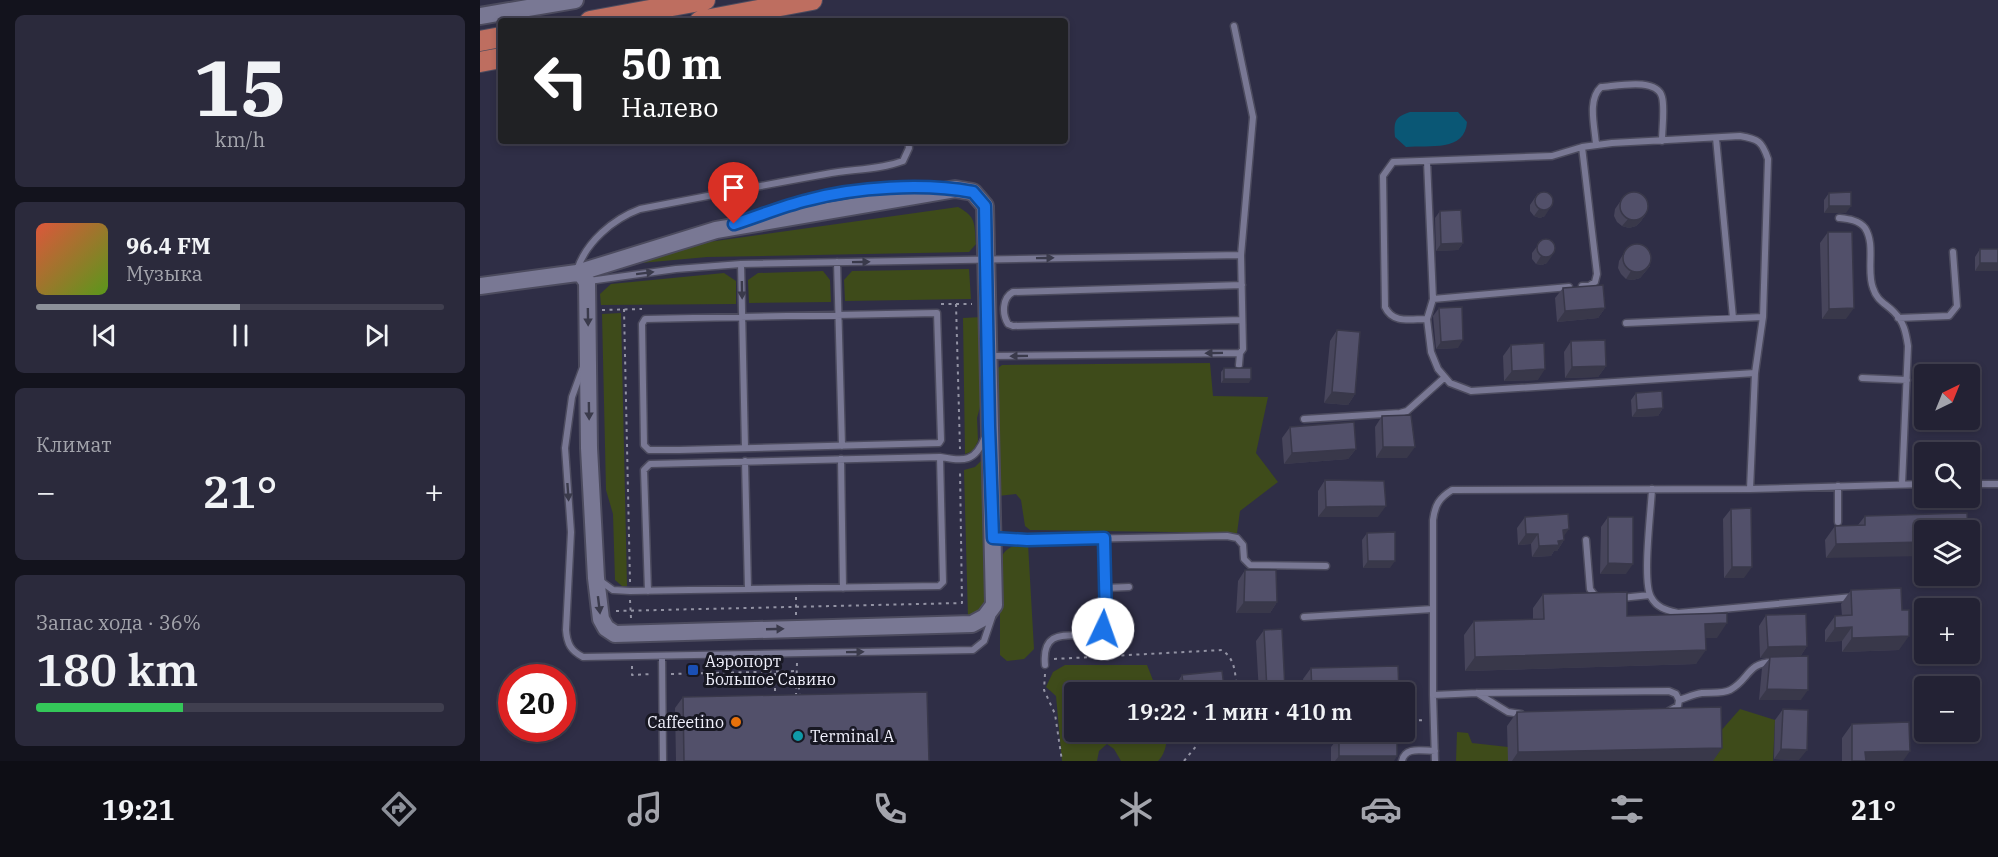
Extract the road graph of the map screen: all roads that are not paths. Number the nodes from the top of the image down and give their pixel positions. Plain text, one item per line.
1 (575, 0) edge
2 (705, 0) edge
3 (812, 0) edge
4 (480, 16) edge
5 (606, 18) edge
6 (716, 18) edge
7 (1234, 26) dead end
8 (498, 38) edge
9 (480, 41) edge
10 (498, 59) edge
11 (480, 62) edge
12 (1716, 138) junction
13 (1662, 141) junction
14 (908, 144) edge
15 (1596, 145) junction
16 (1582, 147) junction
17 (1427, 161) junction
18 (1839, 218) dead end
19 (1953, 252) dead end
20 (1241, 255) junction
21 (986, 260) junction
22 (837, 262) junction
23 (741, 264) junction
24 (582, 277) junction
25 (1242, 285) junction
26 (480, 286) edge
27 (1433, 299) junction
28 (838, 314) junction
29 (1763, 316) junction
30 (743, 317) junction
31 (1733, 318) junction
32 (1898, 318) junction
33 (1426, 319) junction
34 (1242, 320) junction
35 (1626, 322) dead end
36 (588, 352) junction
37 (1240, 353) junction
38 (988, 356) junction
39 (1239, 365) edge
40 (1755, 373) junction
41 (1445, 377) junction
42 (1862, 378) dead end
43 (1907, 380) junction
44 (1304, 419) dead end
45 (989, 426) junction
46 (842, 446) junction
47 (745, 448) junction
48 (940, 457) junction
49 (841, 459) junction
50 (745, 461) junction
51 (1902, 484) junction
52 (1914, 484) edge
53 (1980, 484) edge
54 (1998, 484) edge
55 (1838, 486) junction
56 (1652, 489) junction
57 (1750, 489) junction
58 (1838, 522) dead end
59 (993, 538) junction
60 (1104, 538) junction
61 (1586, 540) dead end
62 (1326, 566) dead end
63 (596, 578) junction
64 (1129, 587) dead end
65 (843, 588) junction
66 (1105, 588) junction
67 (748, 589) junction
68 (648, 591) junction
69 (1650, 595) junction
70 (1857, 597) edge
71 (1615, 598) edge
72 (1604, 600) edge
73 (994, 605) junction
74 (1433, 609) junction
75 (1304, 617) dead end
76 (662, 656) junction
77 (1781, 662) edge
78 (1045, 665) road end
79 (1477, 693) junction
80 (1433, 695) junction
81 (1679, 700) junction
82 (1661, 711) edge
83 (1524, 714) edge
84 (1435, 751) junction
85 (663, 761) edge
86 (1402, 761) edge
87 (1435, 761) edge

1 - 4 street
2 - 5 main road
3 - 6 main road
7 - 20 lane
8 - 9 main road
10 - 11 main road
12 - 13 lane
12 - 29 lane
12 - 31 lane
13 - 15 lane
13 - 15 lane
14 - 24 lane
15 - 16 lane
16 - 17 lane
16 - 27 lane
17 - 27 lane
17 - 33 lane
18 - 32 lane
19 - 32 lane
21 -> 20 lane
20 - 25 lane
22 -> 21 lane
21 - 24 street
21 - 38 street
22 - 23 lane
22 - 28 lane
24 -> 23 lane
23 -> 30 lane
24 - 26 street
24 -> 36 street
25 - 34 lane
25 - 34 lane
27 - 33 lane
28 - 30 lane
28 - 46 lane
28 - 46 lane
29 - 31 lane
29 - 40 lane
30 - 47 lane
30 - 47 lane
31 - 35 lane
32 - 43 lane
33 - 41 lane
34 - 37 lane
36 -> 63 street
36 -> 76 lane
37 -> 38 lane
37 - 39 lane
38 - 45 street
40 - 41 lane
40 - 57 lane
41 - 44 lane
42 - 43 lane
43 - 51 lane
45 - 48 lane
45 - 59 street
46 - 47 lane
48 - 49 lane
48 - 65 lane
49 - 50 lane
49 - 65 lane
50 - 67 lane
50 - 68 lane
51 - 52 lane
51 - 55 lane
53 - 54 lane
55 - 57 lane
55 - 58 lane
56 - 57 lane
56 - 69 lane
56 - 74 lane
59 - 60 lane
59 - 73 street
60 - 62 lane
60 - 66 lane
61 - 72 lane
63 - 68 lane
63 -> 73 street
64 - 66 lane
65 - 67 lane
66 - 78 lane
67 - 68 lane
69 - 70 lane
69 - 71 lane
76 -> 73 lane
74 - 75 lane
74 - 80 lane
76 - 85 lane
77 - 81 lane
79 - 80 lane
79 - 81 lane
79 - 83 lane
80 - 84 lane
81 - 82 lane
84 - 86 lane
84 - 87 lane

